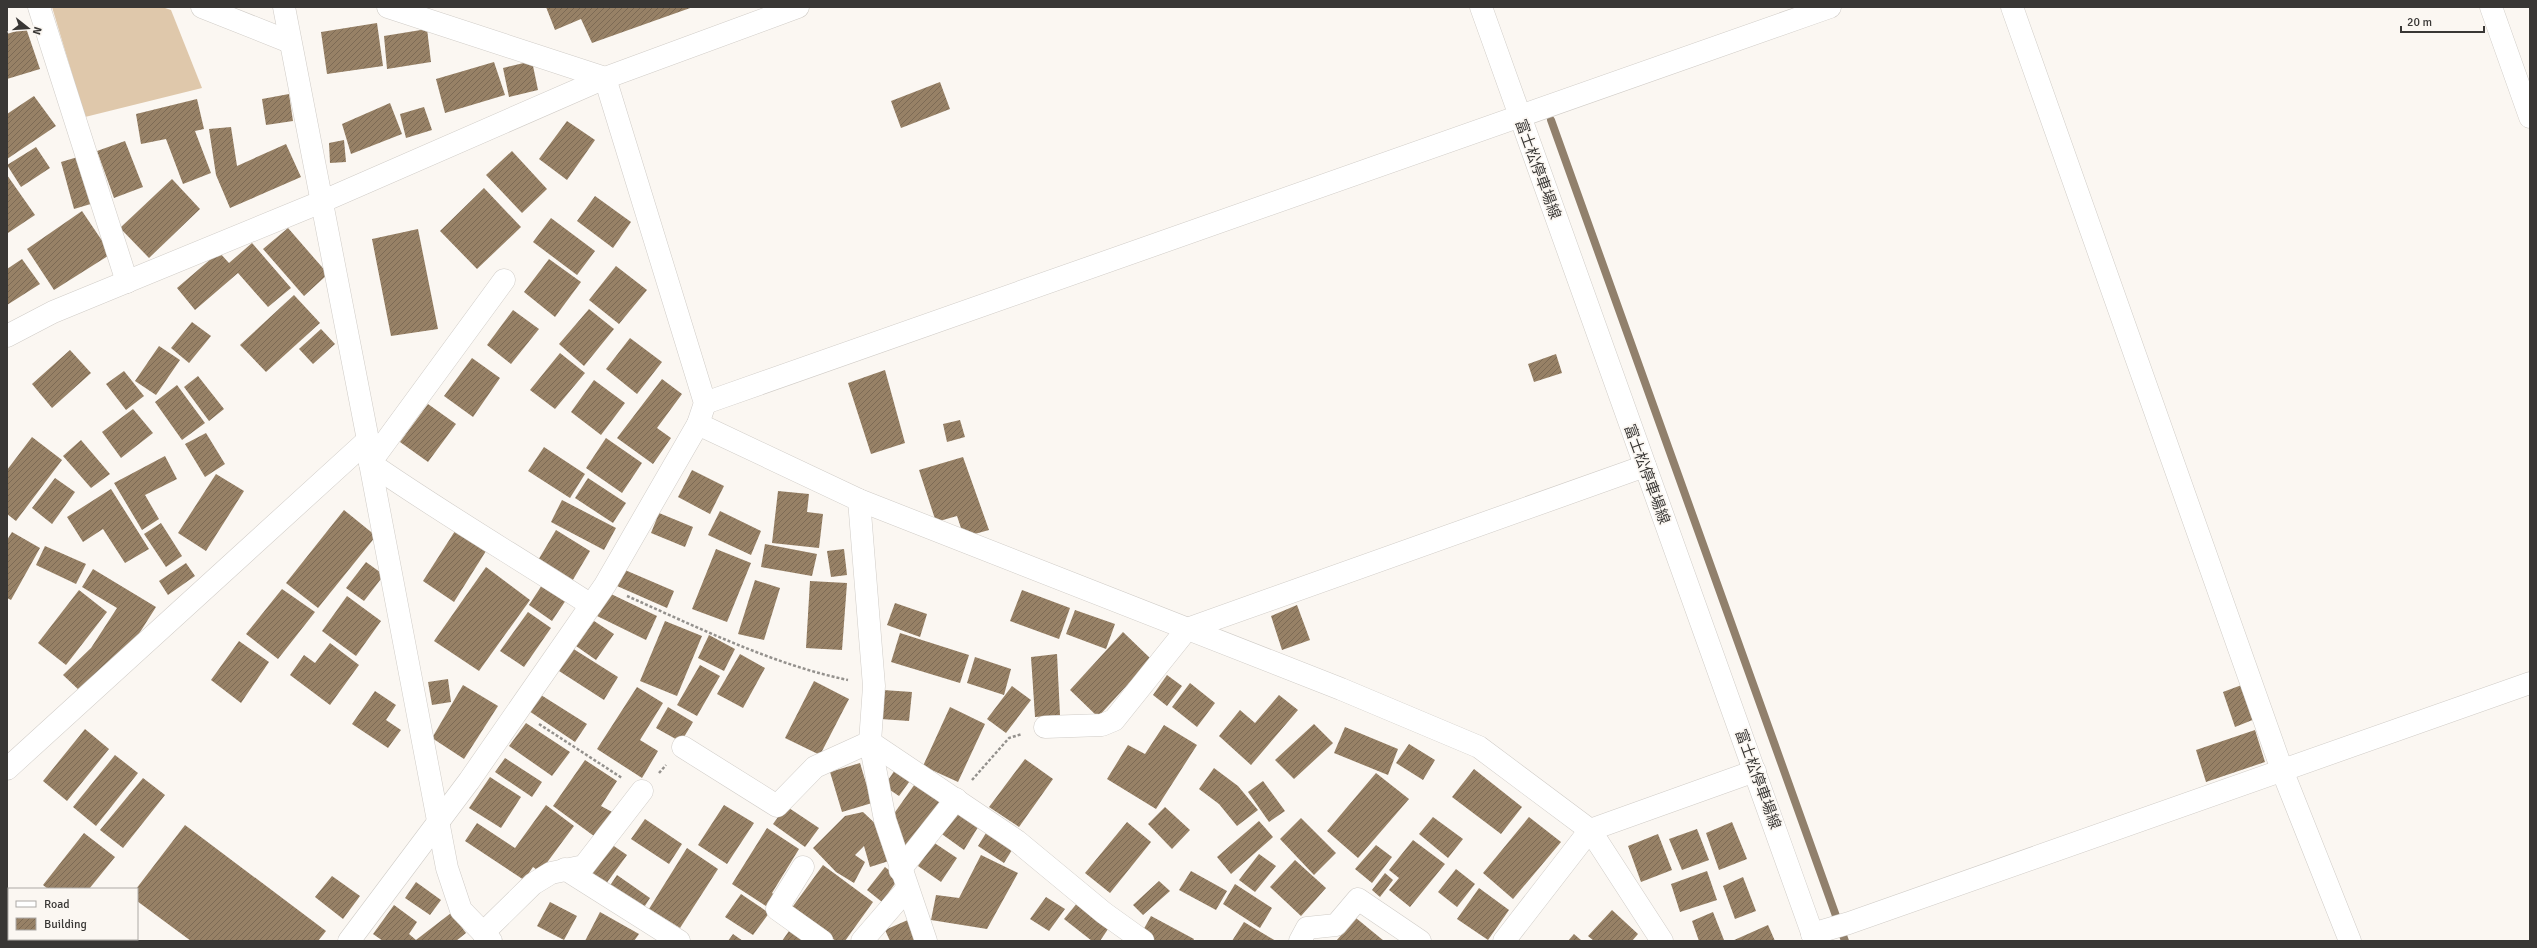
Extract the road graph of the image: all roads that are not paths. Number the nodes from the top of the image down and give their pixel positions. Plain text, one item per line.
1 (39, 7) edge
2 (202, 7) edge
3 (284, 7) edge
4 (388, 7) edge
5 (798, 7) edge
6 (1480, 7) edge
7 (1830, 7) edge
8 (2012, 7) edge
9 (2491, 7) edge
10 (290, 42) junction
11 (605, 78) junction
12 (1519, 116) junction
13 (2530, 117) edge
14 (321, 202) junction
15 (504, 280) dead end
16 (127, 282) junction
17 (7, 336) edge
18 (706, 402) junction
19 (698, 424) junction
20 (368, 440) junction
21 (370, 463) junction
22 (1644, 466) junction
23 (859, 500) junction
24 (591, 605) junction
25 (1187, 629) junction
26 (2530, 683) edge
27 (1045, 728) road end
28 (870, 742) junction
29 (683, 747) road end
30 (7, 769) edge
31 (2282, 770) junction
32 (1755, 771) junction
33 (642, 791) road end
34 (956, 799) junction
35 (439, 822) junction
36 (1590, 830) junction
37 (803, 867) dead end
38 (565, 869) junction
39 (904, 880) junction
40 (1817, 935) edge
41 (487, 937) edge
42 (349, 941) edge
43 (679, 941) edge
44 (822, 941) edge
45 (862, 941) edge
46 (926, 941) edge
47 (1143, 941) edge
48 (1300, 941) edge
49 (1420, 941) edge
50 (1504, 941) edge
51 (1662, 941) edge
52 (2350, 941) edge

1 - 16 street
2 - 10 street
3 - 10 street
4 - 11 street
5 - 11 street
6 - 12 street, 富士松停車場線
7 - 12 street
8 - 31 street
9 - 13 street
10 - 14 street
11 - 14 street
11 - 18 street
12 - 18 street
12 - 22 street, 富士松停車場線
14 - 16 street
14 - 20 street
15 - 21 street
16 - 17 street
18 - 19 street
19 - 23 street
19 - 24 street
20 - 21 street
20 - 30 street
21 - 24 street
21 - 35 street
22 - 25 street
22 - 32 street, 富士松停車場線
23 - 25 street
23 - 28 street
24 - 35 street
25 - 27 street
25 - 36 street
26 - 31 street
28 - 29 street
28 - 34 street
28 - 39 street
31 - 40 street
31 - 52 street
32 - 36 street
32 - 40 street, 富士松停車場線
33 - 38 street
34 - 39 street
34 - 47 street
35 - 41 street
35 - 42 street
36 - 50 street
36 - 51 street
37 - 44 street
38 - 41 street
38 - 43 street
39 - 45 street
39 - 46 street
48 - 49 street

